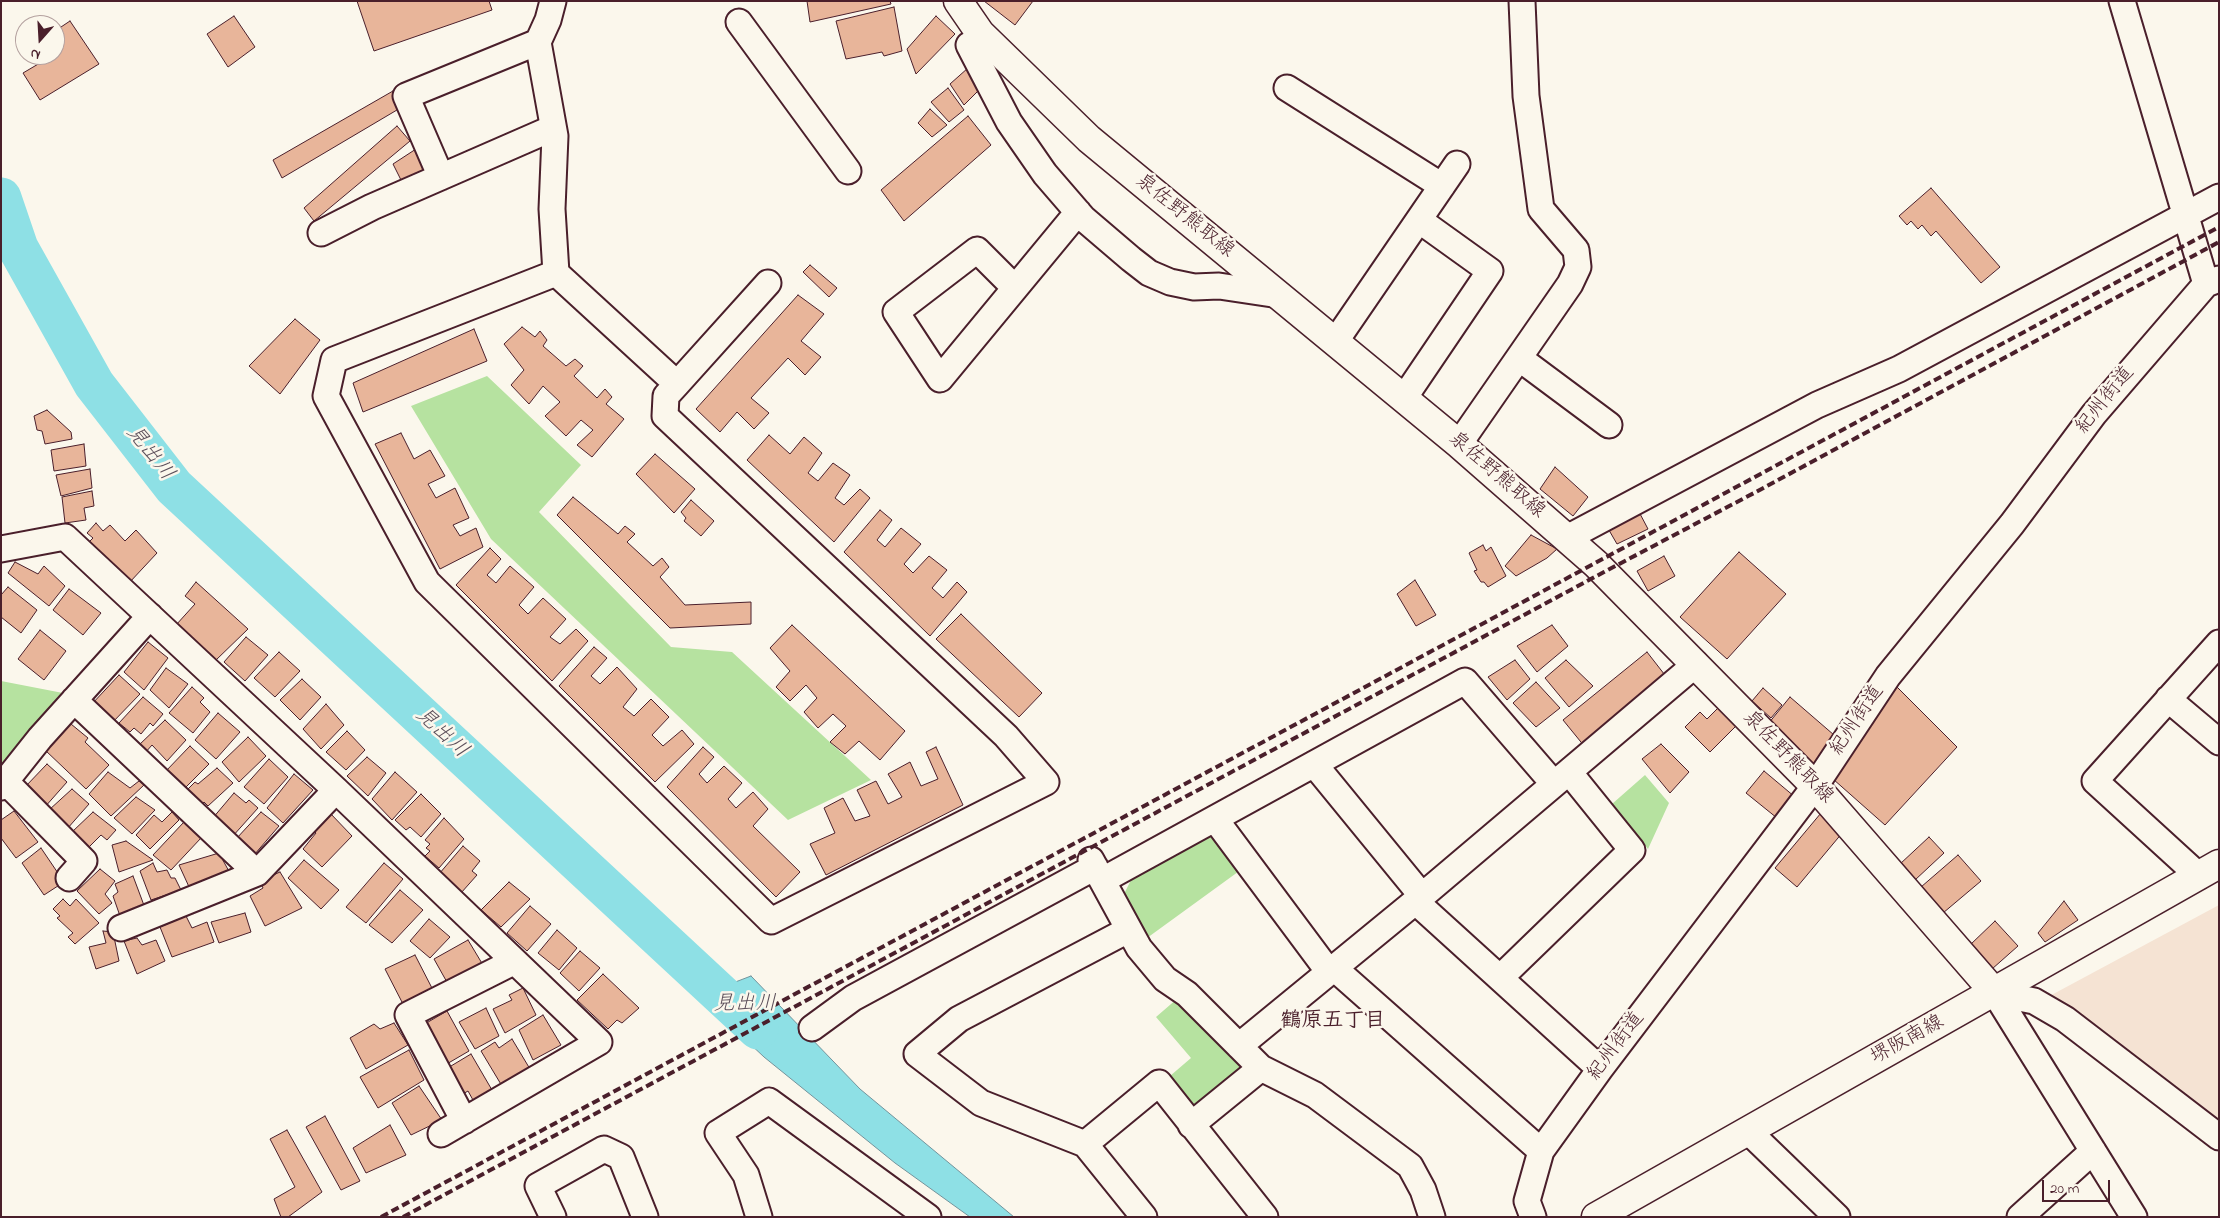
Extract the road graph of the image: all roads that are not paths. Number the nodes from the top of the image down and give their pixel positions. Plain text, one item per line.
1 (553, 1) edge
2 (958, 1) edge
3 (1522, 1) edge
4 (2122, 1) edge
5 (739, 22) dead end
6 (538, 42) junction
7 (969, 45) dead end
8 (1287, 88) dead end
9 (554, 128) junction
10 (1457, 164) dead end
11 (848, 171) dead end
12 (441, 177) junction
13 (1442, 186) junction
14 (2219, 197) edge
15 (1078, 212) junction
16 (2186, 216) junction
17 (1419, 220) junction
18 (321, 234) dead end
19 (556, 273) junction
20 (2212, 281) edge
21 (768, 283) dead end
22 (1015, 288) junction
23 (1279, 295) junction
24 (1335, 342) junction
25 (1519, 358) junction
26 (677, 384) junction
27 (1404, 398) junction
28 (1609, 425) dead end
29 (1459, 444) junction
30 (1567, 538) junction
31 (1, 549) edge
32 (150, 616) junction
33 (2219, 642) edge
34 (1696, 664) junction
35 (2168, 699) junction
36 (74, 700) junction
37 (2219, 742) edge
38 (1314, 764) junction
39 (1562, 778) junction
40 (3, 784) edge
41 (1815, 786) junction
42 (336, 790) junction
43 (1215, 819) junction
44 (1096, 869) junction
45 (2209, 870) edge
46 (257, 873) junction
47 (69, 878) dead end
48 (1418, 898) junction
49 (121, 928) dead end
50 (1128, 930) junction
51 (513, 962) junction
52 (1331, 970) junction
53 (1500, 978) junction
54 (1994, 993) junction
55 (812, 1028) dead end
56 (1239, 1046) junction
57 (1261, 1068) junction
58 (1600, 1069) junction
59 (464, 1121) junction
60 (1191, 1125) junction
61 (1748, 1131) junction
62 (441, 1134) dead end
63 (2219, 1137) edge
64 (1084, 1144) junction
65 (1541, 1150) junction
66 (2093, 1151) junction
67 (553, 1217) edge
68 (645, 1217) edge
69 (759, 1217) edge
70 (928, 1217) edge
71 (1144, 1217) edge
72 (1264, 1217) edge
73 (1432, 1217) edge
74 (1534, 1217) edge
75 (1596, 1217) edge
76 (1837, 1217) edge
77 (2020, 1217) edge
78 (2134, 1217) edge

1 - 6 street
2 - 23 main road, 泉佐野熊取線
3 - 25 street
4 - 16 street
5 - 11 street
6 - 9 street
6 - 12 street
7 - 15 street
8 - 13 street
9 - 12 street
9 - 19 street
10 - 13 street
12 - 18 street
13 - 17 street
14 - 16 street
15 - 22 street
15 - 23 street
16 - 20 street
16 - 30 street
17 - 24 street
17 - 27 street
19 - 26 street
19 - 26 street
20 - 41 street, 紀州街道
21 - 26 street
22 - 22 street
23 - 24 main road, 泉佐野熊取線
24 - 27 main road, 泉佐野熊取線
25 - 28 street
25 - 29 street
27 - 29 main road, 泉佐野熊取線
29 - 30 main road, 泉佐野熊取線
30 - 34 main road, 泉佐野熊取線
31 - 32 street
32 - 36 street
32 - 42 street
33 - 35 street
34 - 39 street
34 - 41 main road, 泉佐野熊取線
35 - 37 street
35 - 45 street
36 - 40 street
36 - 46 street
38 - 39 street
38 - 43 street
38 - 48 street
39 - 48 street
39 - 53 street
40 - 47 street
41 - 54 main road, 泉佐野熊取線
41 - 58 street, 紀州街道
42 - 46 street
42 - 51 street
43 - 44 street
43 - 52 street
44 - 50 street
44 - 55 street
45 - 54 main road, 堺阪南線
46 - 49 street
48 - 52 street
48 - 53 street
50 - 56 street
50 - 64 street
51 - 59 street
51 - 59 street
52 - 56 street
52 - 65 street
53 - 58 street
54 - 61 main road, 堺阪南線
54 - 63 street
54 - 66 street
56 - 57 street
57 - 60 street
57 - 73 street
58 - 65 street, 紀州街道
59 - 62 street
60 - 64 street
60 - 72 street
61 - 75 main road, 堺阪南線
61 - 76 street
64 - 71 street
65 - 74 street, 紀州街道
66 - 77 street
66 - 78 street
67 - 68 street
69 - 70 street

